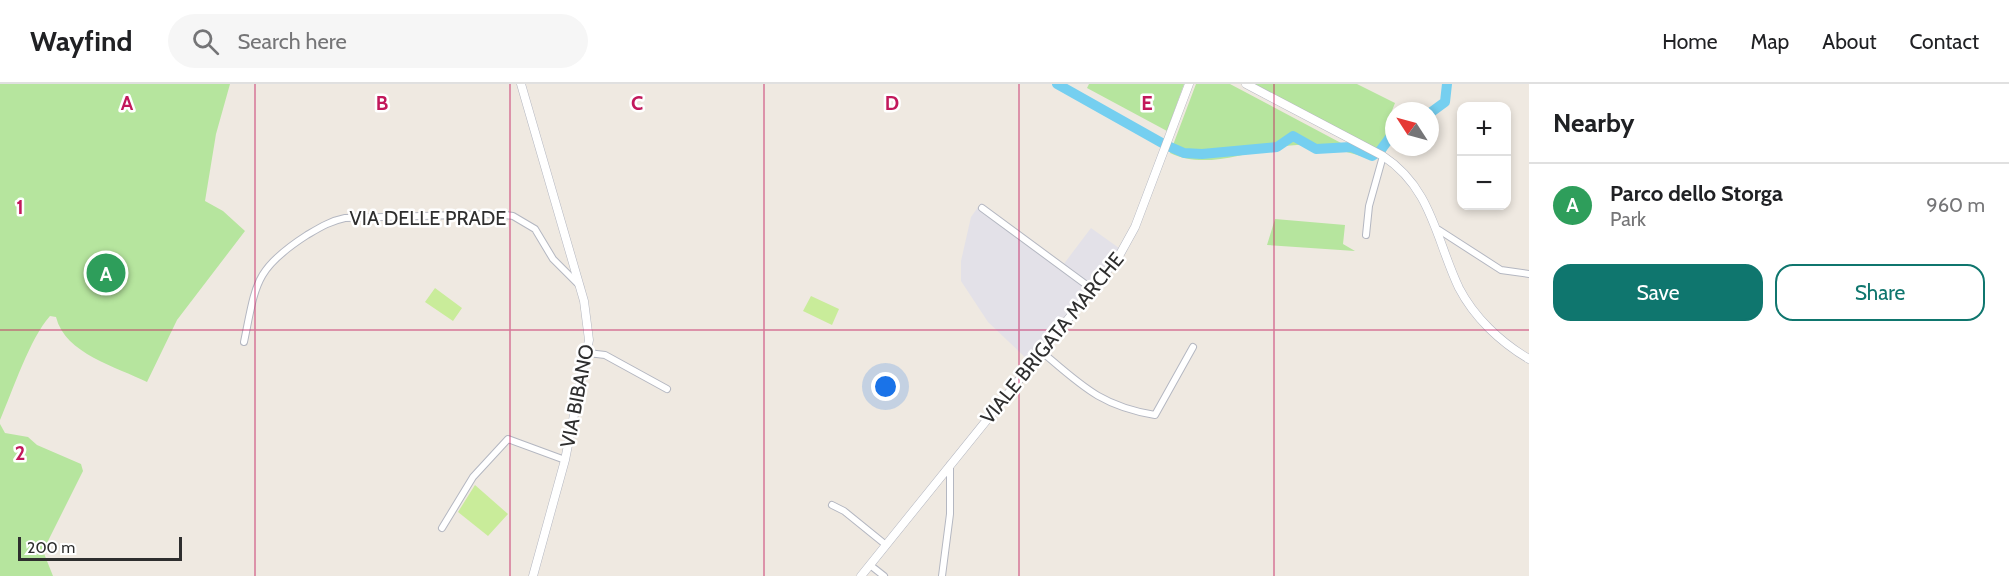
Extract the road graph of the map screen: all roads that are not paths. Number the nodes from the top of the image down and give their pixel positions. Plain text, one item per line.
1 (521, 84) edge
2 (1189, 84) edge
3 (1246, 84) edge
4 (1382, 155) junction
5 (982, 208) dead end
6 (1438, 230) junction
7 (1366, 235) dead end
8 (1529, 274) edge
9 (580, 286) junction
10 (1092, 289) junction
11 (244, 342) dead end
12 (1193, 347) dead end
13 (1042, 352) junction
14 (588, 353) junction
15 (1529, 358) edge
16 (667, 388) dead end
17 (565, 460) junction
18 (950, 464) junction
19 (832, 505) dead end
20 (442, 528) dead end
21 (886, 545) junction
22 (870, 565) junction
23 (533, 576) edge
24 (861, 576) edge
25 (884, 576) edge
26 (942, 576) edge

1 - 9 street, VIA BIBANO
2 - 10 street, VIALE BRIGATA MARCHE
3 - 4 street
4 - 6 street
4 - 7 street
5 - 10 street
6 - 8 street
6 - 15 street
9 - 11 street, VIA DELLE PRADE
9 - 14 street, VIA BIBANO
10 - 13 street, VIALE BRIGATA MARCHE
12 - 13 street
13 - 18 street, VIALE BRIGATA MARCHE
14 - 16 street
14 - 17 street, VIA BIBANO
17 - 20 street, VIA BIBANO
17 - 23 street, VIA BIBANO
18 - 21 street, VIALE BRIGATA MARCHE
18 - 26 street
19 - 21 street
21 - 22 street, VIALE BRIGATA MARCHE
22 - 24 street, VIALE BRIGATA MARCHE
22 - 25 street

